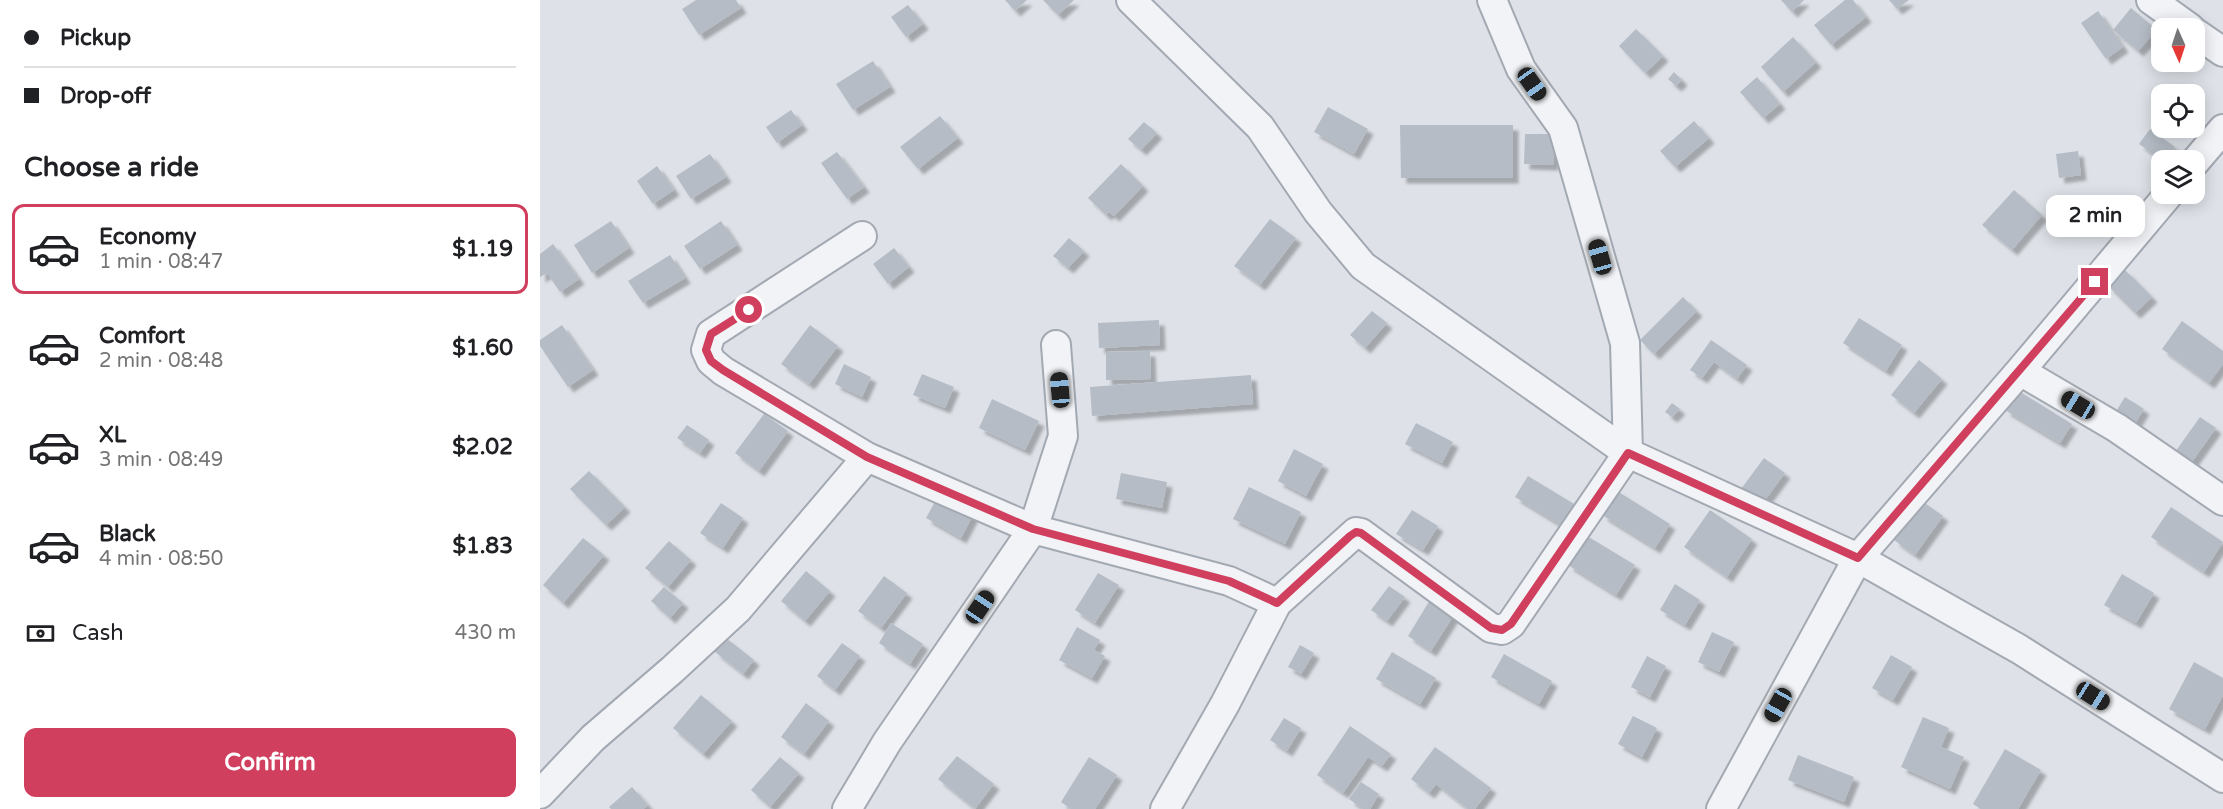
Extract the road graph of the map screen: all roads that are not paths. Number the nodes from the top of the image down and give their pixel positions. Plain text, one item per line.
1 (1131, 0) edge
2 (1492, 0) edge
3 (2151, 0) edge
4 (2176, 18) edge
5 (2205, 40) edge
6 (2223, 52) edge
7 (2223, 129) edge
8 (2205, 150) edge
9 (2161, 204) edge
10 (862, 236) dead end
11 (1056, 345) dead end
12 (2020, 371) junction
13 (1628, 453) junction
14 (867, 457) junction
15 (2223, 501) edge
16 (1033, 529) junction
17 (1858, 558) junction
18 (1277, 603) junction
19 (2223, 778) edge
20 (540, 794) edge
21 (847, 809) edge
22 (1165, 809) edge
23 (1720, 809) edge

1 - 13 street
2 - 13 street
3 - 4 street
5 - 6 street
7 - 8 street
9 - 12 street
10 - 14 street
11 - 16 street
12 - 15 street
12 - 17 street
13 - 17 street
13 - 18 street
14 - 16 street
14 - 20 street
16 - 18 street
16 - 21 street
17 - 19 street
17 - 23 street
18 - 22 street

